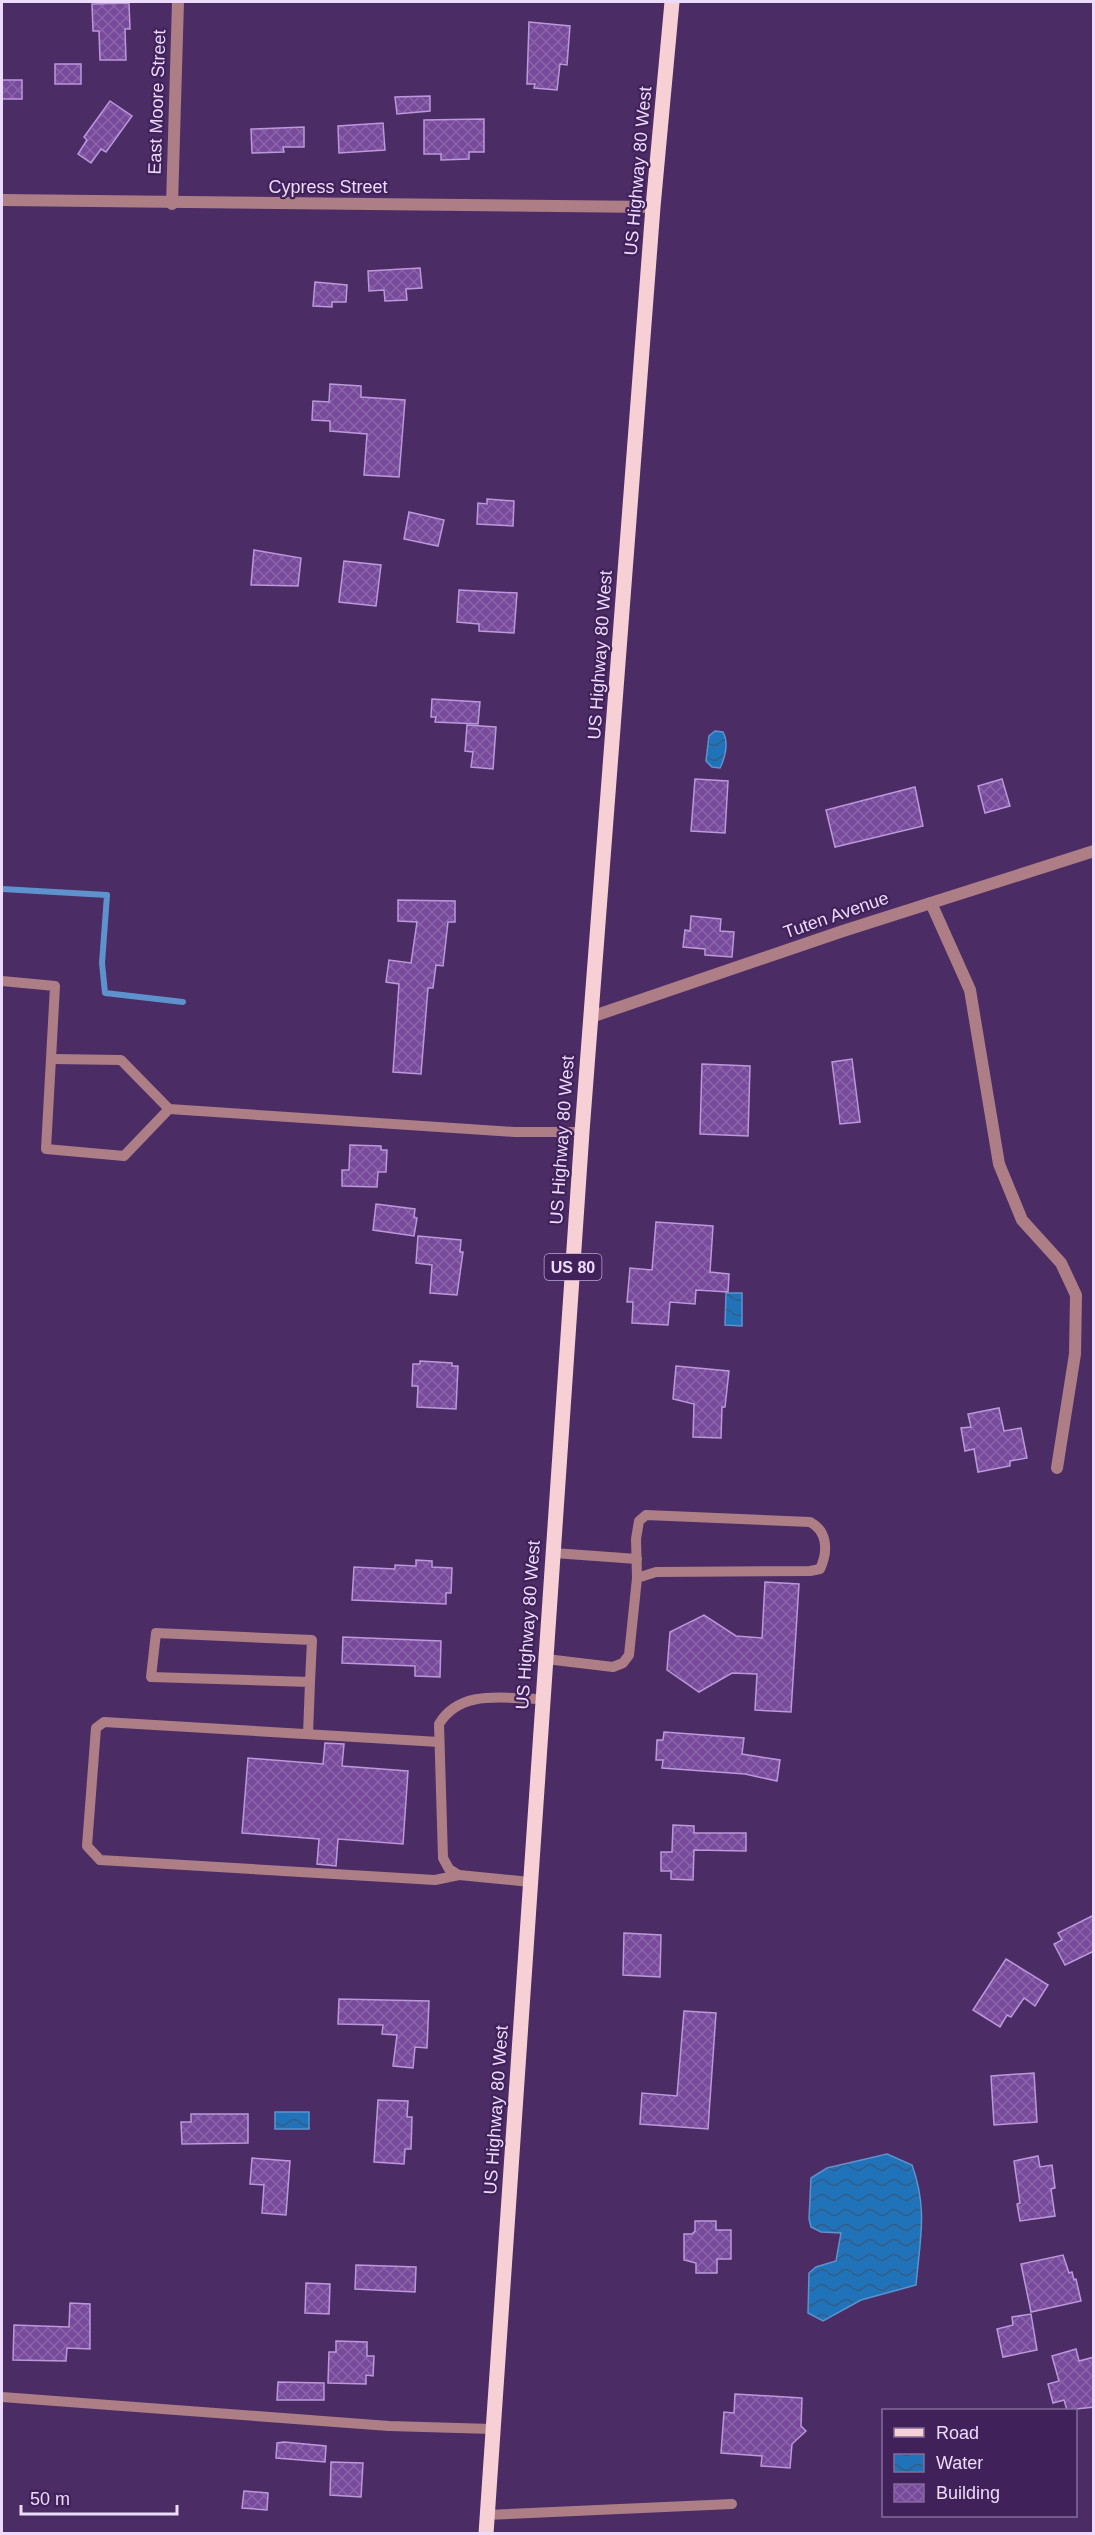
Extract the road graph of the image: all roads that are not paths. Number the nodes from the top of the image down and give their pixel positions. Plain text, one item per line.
1 (178, 2) edge
2 (672, 2) edge
3 (2, 200) edge
4 (172, 204) junction
5 (653, 207) junction
6 (1094, 851) edge
7 (931, 903) junction
8 (2, 981) edge
9 (591, 1017) junction
10 (52, 1059) junction
11 (169, 1109) junction
12 (582, 1132) junction
13 (1057, 1468) dead end
14 (554, 1553) junction
15 (637, 1559) junction
16 (637, 1578) junction
17 (546, 1659) junction
18 (310, 1682) junction
19 (542, 1699) junction
20 (308, 1734) junction
21 (439, 1742) junction
22 (459, 1875) junction
23 (530, 1882) junction
24 (2, 2397) edge
25 (493, 2429) junction
26 (732, 2504) dead end
27 (487, 2514) junction
28 (486, 2534) edge

1 - 4 street, East Moore Street
2 - 5 main road, US Highway 80 West / US 80
3 - 4 street, Cypress Street
4 - 5 street, Cypress Street
5 - 9 main road, US Highway 80 West / US 80
6 - 7 street, Tuten Avenue
7 - 9 street, Tuten Avenue
7 - 13 street
8 - 10 lane
9 - 12 main road, US Highway 80 West / US 80
10 - 11 lane
10 - 11 lane
11 - 12 lane
12 - 14 main road, US Highway 80 West / US 80
14 - 15 lane
14 - 17 main road, US Highway 80 West / US 80
15 - 16 lane
15 - 16 lane
16 - 17 lane
17 - 19 main road, US Highway 80 West / US 80
18 - 18 lane
18 - 20 lane
19 - 21 lane
19 - 23 main road, US Highway 80 West / US 80
20 - 21 lane
20 - 22 lane
21 - 22 lane
22 - 23 lane
23 - 25 main road, US Highway 80 West / US 80
24 - 25 lane
25 - 27 main road, US Highway 80 West / US 80
26 - 27 lane
27 - 28 main road, US Highway 80 West / US 80

